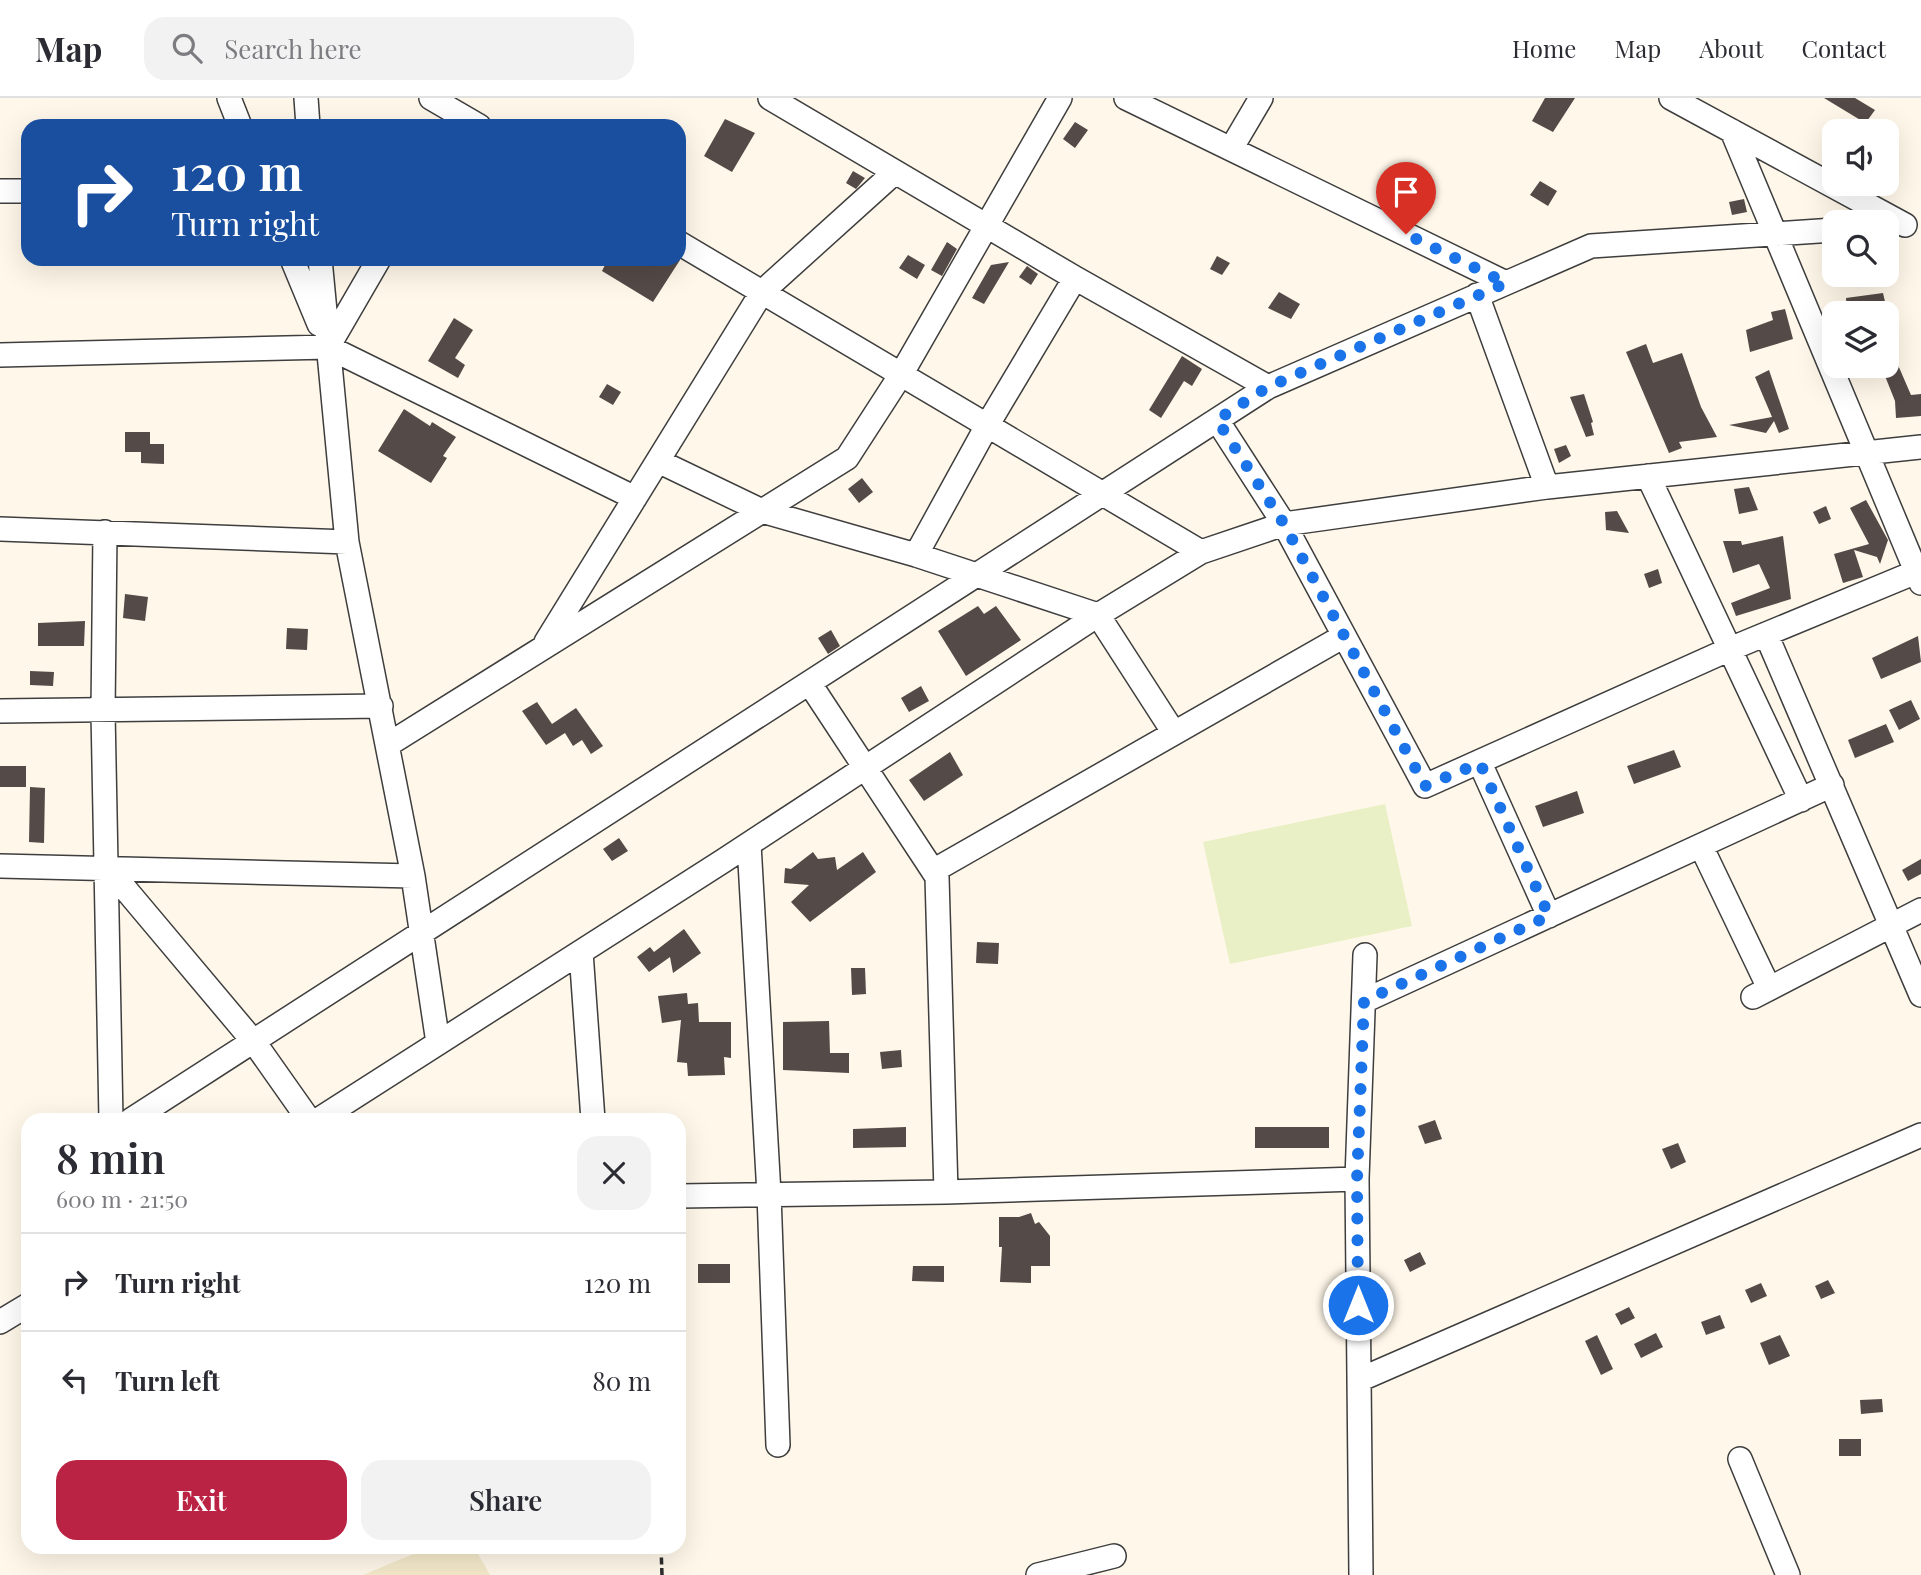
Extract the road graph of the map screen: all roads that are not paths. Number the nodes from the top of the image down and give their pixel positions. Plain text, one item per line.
1 (229, 98) edge
2 (306, 98) edge
3 (431, 98) edge
4 (771, 98) edge
5 (1060, 98) edge
6 (1126, 98) edge
7 (1261, 98) edge
8 (1671, 98) edge
9 (467, 116) edge
10 (237, 119) edge
11 (308, 119) edge
12 (1732, 131) junction
13 (1231, 149) junction
14 (894, 172) junction
15 (0, 191) edge
16 (21, 191) edge
17 (1904, 225) edge
18 (988, 227) junction
19 (1822, 231) edge
20 (1776, 233) junction
21 (686, 247) edge
22 (295, 266) edge
23 (321, 266) edge
24 (375, 266) edge
25 (1074, 278) junction
26 (1506, 283) junction
27 (762, 292) junction
28 (1477, 295) junction
29 (328, 348) junction
30 (0, 355) edge
31 (902, 373) junction
32 (1268, 387) junction
33 (1217, 420) junction
34 (988, 424) junction
35 (1921, 447) edge
36 (1864, 454) junction
37 (658, 461) junction
38 (1648, 476) junction
39 (1547, 487) junction
40 (1102, 494) junction
41 (635, 498) junction
42 (762, 511) junction
43 (1284, 524) junction
44 (0, 528) edge
45 (105, 532) junction
46 (347, 542) junction
47 (1201, 552) junction
48 (916, 555) junction
49 (979, 575) junction
50 (1918, 578) edge
51 (1098, 615) junction
52 (1766, 634) junction
53 (1344, 636) junction
54 (543, 648) junction
55 (1730, 649) junction
56 (810, 684) junction
57 (381, 706) junction
58 (0, 711) edge
59 (103, 712) junction
60 (1174, 733) junction
61 (388, 744) junction
62 (1480, 763) junction
63 (866, 765) junction
64 (1832, 785) junction
65 (1801, 800) junction
66 (749, 844) junction
67 (1701, 846) junction
68 (0, 866) edge
69 (106, 866) junction
70 (933, 871) junction
71 (413, 876) junction
72 (1921, 911) edge
73 (1549, 916) junction
74 (1890, 926) junction
75 (423, 935) junction
76 (581, 952) junction
77 (1365, 956) dead end
78 (1921, 995) edge
79 (1364, 1001) junction
80 (254, 1042) junction
81 (438, 1042) junction
82 (111, 1113) edge
83 (142, 1113) edge
84 (304, 1113) edge
85 (329, 1113) edge
86 (592, 1113) edge
87 (1921, 1135) edge
88 (1357, 1179) junction
89 (946, 1192) junction
90 (769, 1194) junction
91 (686, 1196) edge
92 (21, 1309) edge
93 (0, 1322) edge
94 (1359, 1380) junction
95 (778, 1445) dead end
96 (1740, 1459) dead end
97 (1114, 1556) dead end
98 (1038, 1575) edge
99 (1361, 1575) edge
100 (1788, 1575) edge

1 - 10 street
2 - 11 street
3 - 9 street
4 - 14 street
5 - 18 street
6 - 13 street
7 - 13 street
8 - 12 street
12 - 17 street
12 - 20 street
13 - 26 street
14 - 18 street
14 - 27 street
15 - 16 street
18 - 25 street
18 - 31 street
19 - 20 street
20 - 26 street
20 - 36 street
21 - 27 street
22 - 29 street
23 - 29 street
24 - 29 street
25 - 32 street
25 - 34 street
26 - 28 street
27 - 31 street
27 - 37 street
28 - 32 street
28 - 39 street
29 - 30 street
29 - 41 street
29 - 46 street
31 - 34 street
31 - 42 street
32 - 33 street
33 - 40 street
33 - 43 street
34 - 40 street
34 - 48 street
35 - 36 street
36 - 38 street
36 - 50 street
37 - 41 street
37 - 42 street
38 - 39 street
38 - 55 street
39 - 43 street
40 - 47 street
40 - 49 street
41 - 54 street
42 - 48 street
42 - 54 street
43 - 47 street
43 - 53 street
44 - 45 street
45 - 46 street
45 - 59 street
46 - 57 street
47 - 51 street
48 - 49 street
49 - 51 street
49 - 56 street
50 - 52 street
51 - 60 street
51 - 63 street
52 - 55 street
52 - 64 street
53 - 60 street
53 - 62 street
54 - 61 street
55 - 62 street
55 - 65 street
56 - 63 street
56 - 75 street
57 - 59 street
57 - 61 street
58 - 59 street
59 - 69 street
60 - 70 street
61 - 71 street
62 - 73 street
63 - 66 street
63 - 70 street
64 - 65 street
64 - 74 street
65 - 67 street
66 - 76 street
66 - 90 street
67 - 73 street
67 - 74 street
68 - 69 street
69 - 71 street
69 - 80 street
69 - 82 street
70 - 89 street
71 - 75 street
72 - 74 street
73 - 79 street
74 - 78 street
75 - 80 street
75 - 81 street
76 - 81 street
76 - 86 street
77 - 79 street
79 - 88 street
80 - 83 street
80 - 84 street
81 - 85 street
87 - 94 street
88 - 89 street
88 - 94 street
89 - 90 street
90 - 91 street
90 - 95 street
92 - 93 street
94 - 99 street
96 - 100 street
97 - 98 street

